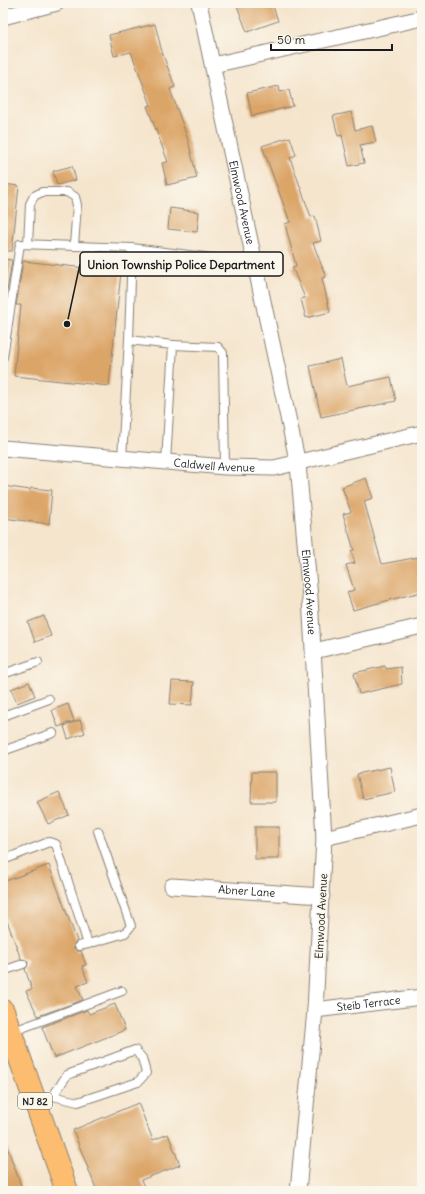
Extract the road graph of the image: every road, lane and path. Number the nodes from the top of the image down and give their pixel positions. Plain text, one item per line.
1 (57, 3) edge
2 (199, 3) edge
3 (3, 17) edge
4 (422, 18) edge
5 (213, 64) junction
6 (24, 244) junction
7 (74, 246) junction
8 (132, 248) junction
9 (254, 263) junction
10 (129, 340) junction
11 (173, 345) junction
12 (3, 357) edge
13 (422, 433) edge
14 (3, 448) edge
15 (122, 458) junction
16 (166, 462) junction
17 (298, 464) junction
18 (225, 467) junction
19 (422, 626) edge
20 (314, 651) junction
21 (38, 662) dead end
22 (3, 674) edge
23 (49, 699) dead end
24 (3, 716) edge
25 (53, 733) dead end
26 (3, 751) edge
27 (422, 815) edge
28 (98, 831) dead end
29 (324, 838) junction
30 (3, 860) edge
31 (172, 886) dead end
32 (322, 896) junction
33 (88, 944) junction
34 (79, 946) dead end
35 (23, 964) dead end
36 (3, 971) edge
37 (122, 991) dead end
38 (422, 997) edge
39 (315, 1010) junction
40 (3, 1011) edge
41 (10, 1032) junction
42 (44, 1099) junction
43 (67, 1191) edge
44 (298, 1191) edge

1 - 3 street
2 - 5 street, Elmwood Avenue
4 - 5 street
5 - 9 street, Elmwood Avenue
6 - 7 lane
6 - 7 lane
6 - 12 lane
7 - 8 lane
8 - 9 lane
8 - 10 lane
9 - 17 street, Elmwood Avenue
10 - 11 lane
10 - 15 lane
11 - 16 lane
11 - 18 lane
13 - 17 street, Caldwell Avenue
14 - 15 street, Caldwell Avenue
15 - 16 street, Caldwell Avenue
16 - 18 street, Caldwell Avenue
17 - 18 street, Caldwell Avenue
17 - 20 street, Elmwood Avenue
19 - 20 street
20 - 29 street, Elmwood Avenue
21 - 22 lane
23 - 24 lane
25 - 26 lane
27 - 29 street
28 - 33 lane
29 - 32 street, Elmwood Avenue
30 - 33 lane
31 - 32 street, Abner Lane
32 - 39 street, Elmwood Avenue
33 - 34 lane
35 - 36 lane
37 - 41 lane
38 - 39 street, Steib Terrace
39 - 44 street, Elmwood Avenue
40 - 41 main road, NJ 82
41 - 42 main road, NJ 82
42 - 42 lane
42 - 43 main road, NJ 82

